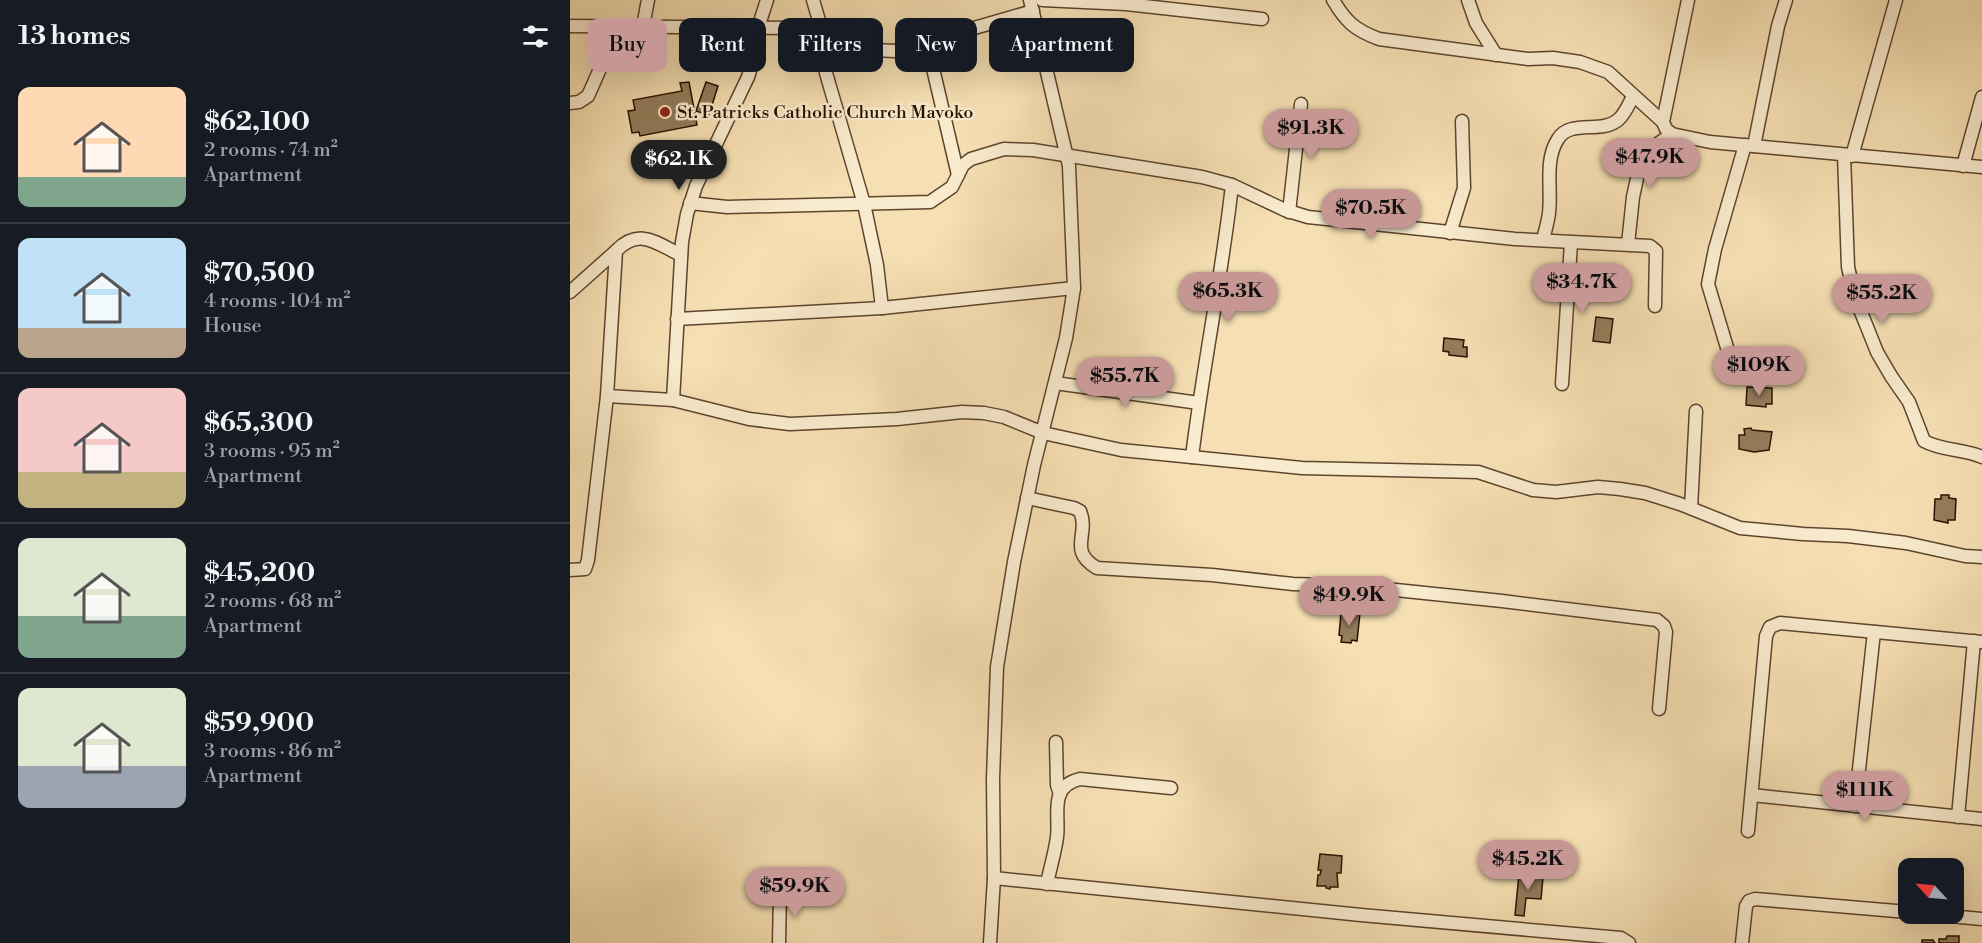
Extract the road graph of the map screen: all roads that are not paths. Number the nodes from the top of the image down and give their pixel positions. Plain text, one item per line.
1 (648, 0) edge
2 (767, 0) edge
3 (813, 0) edge
4 (1042, 0) edge
5 (1333, 0) edge
6 (1468, 0) edge
7 (1688, 0) edge
8 (1786, 0) edge
9 (1896, 0) edge
10 (1032, 6) edge
11 (644, 18) edge
12 (761, 18) edge
13 (818, 18) edge
14 (1262, 19) dead end
15 (977, 25) edge
16 (570, 26) edge
17 (588, 26) edge
18 (1496, 55) junction
19 (599, 72) edge
20 (750, 72) edge
21 (826, 72) edge
22 (934, 72) edge
23 (1633, 96) junction
24 (1982, 96) edge
25 (570, 103) edge
26 (1302, 104) dead end
27 (1462, 121) dead end
28 (1664, 122) junction
29 (1672, 134) junction
30 (1750, 146) junction
31 (1848, 155) junction
32 (1067, 156) junction
33 (1963, 166) junction
34 (1982, 167) edge
35 (958, 175) junction
36 (1232, 185) junction
37 (690, 203) junction
38 (864, 204) junction
39 (1289, 212) junction
40 (1450, 233) junction
41 (1543, 240) junction
42 (1571, 243) junction
43 (1628, 244) junction
44 (616, 251) junction
45 (681, 255) junction
46 (1074, 288) junction
47 (570, 292) edge
48 (1655, 306) dead end
49 (882, 308) junction
50 (677, 319) junction
51 (1731, 362) dead end
52 (1055, 383) junction
53 (1562, 384) dead end
54 (608, 396) junction
55 (673, 400) junction
56 (1199, 403) junction
57 (1696, 411) dead end
58 (1043, 433) junction
59 (1191, 457) junction
60 (1982, 457) edge
61 (1027, 498) junction
62 (1691, 508) junction
63 (1982, 557) edge
64 (570, 570) edge
65 (1874, 632) junction
66 (1978, 642) edge
67 (1659, 709) dead end
68 (1056, 742) dead end
69 (1171, 788) dead end
70 (1060, 794) junction
71 (1752, 795) junction
72 (1855, 806) junction
73 (1958, 817) junction
74 (1982, 819) edge
75 (1748, 831) dead end
76 (994, 878) junction
77 (1047, 884) junction
78 (780, 892) dead end
79 (1898, 911) edge
80 (1964, 917) edge
81 (1982, 919) edge
82 (779, 943) edge
83 (990, 943) edge
84 (1629, 943) edge
85 (1742, 943) edge

1 - 11 street
2 - 12 street
3 - 13 street
4 - 14 street
5 - 18 street
6 - 18 street
7 - 28 street
8 - 30 street
9 - 31 street
10 - 15 street
10 - 32 street
16 - 17 street
18 - 23 street
19 - 25 street
20 - 37 street
21 - 38 street
22 - 35 street
23 - 28 street
23 - 41 street
24 - 33 street
26 - 39 street
27 - 40 street
28 - 29 street
29 - 30 street
29 - 43 street
30 - 31 street
30 - 51 street
31 - 33 street
31 - 60 street
32 - 35 street
32 - 36 street
32 - 46 street
33 - 34 street
35 - 38 street
36 - 39 street
36 - 56 street
37 - 38 street
37 - 45 street
38 - 49 street
39 - 40 street
40 - 41 street
41 - 42 street
42 - 43 street
42 - 53 street
43 - 48 street
44 - 45 street
44 - 47 street
44 - 54 street
45 - 50 street
46 - 49 street
46 - 52 street
49 - 50 street
50 - 55 street
52 - 56 street
52 - 58 street
54 - 55 street
54 - 64 street
55 - 58 street
56 - 59 street
57 - 62 street
58 - 59 street
58 - 61 street
59 - 62 street
61 - 67 street
61 - 76 street
62 - 63 street
65 - 66 street
65 - 71 street
65 - 72 street
66 - 73 street
68 - 70 street
69 - 70 street
70 - 77 street
71 - 72 street
71 - 75 street
72 - 73 street
73 - 74 street
76 - 77 street
76 - 83 street
77 - 84 street
78 - 82 street
79 - 85 street
80 - 81 street

